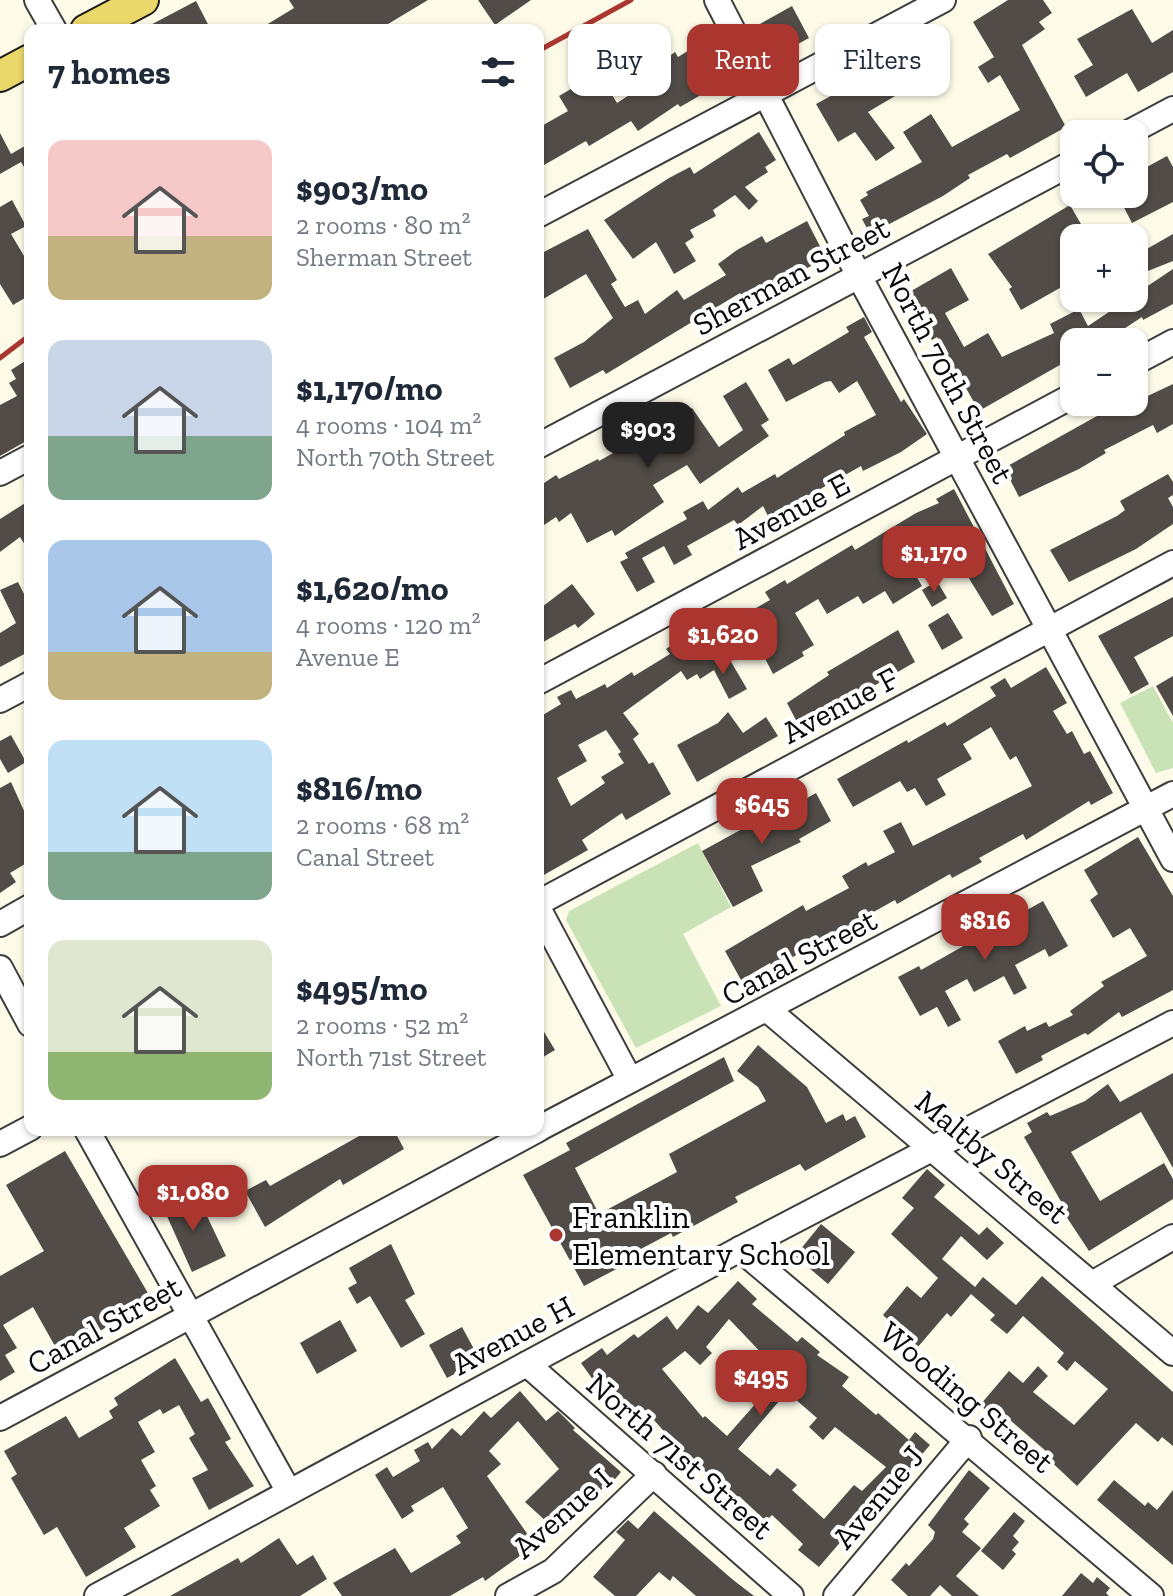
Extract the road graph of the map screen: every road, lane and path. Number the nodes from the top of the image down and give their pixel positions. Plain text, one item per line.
1 (37, 0) edge
2 (143, 0) edge
3 (717, 0) edge
4 (943, 0) edge
5 (51, 24) edge
6 (97, 24) edge
7 (730, 24) edge
8 (24, 63) edge
9 (0, 76) edge
10 (799, 76) edge
11 (760, 96) edge
12 (768, 96) edge
13 (1173, 109) edge
14 (1148, 122) edge
15 (1060, 169) edge
16 (544, 212) edge
17 (859, 276) junction
18 (1173, 342) edge
19 (1148, 355) edge
20 (1060, 402) edge
21 (544, 443) edge
22 (958, 457) junction
23 (24, 460) edge
24 (0, 473) edge
25 (1173, 563) edge
26 (1049, 629) junction
27 (544, 679) edge
28 (24, 687) edge
29 (0, 700) edge
30 (1173, 794) edge
31 (1145, 809) junction
32 (1173, 859) edge
33 (544, 902) edge
34 (24, 910) edge
35 (544, 916) edge
36 (0, 924) edge
37 (0, 968) edge
38 (768, 1010) junction
39 (24, 1013) edge
40 (1173, 1023) edge
41 (630, 1080) junction
42 (544, 1126) edge
43 (24, 1131) edge
44 (90, 1136) edge
45 (526, 1136) edge
46 (0, 1144) edge
47 (931, 1148) junction
48 (1173, 1237) edge
49 (740, 1249) junction
50 (1092, 1284) junction
51 (189, 1314) junction
52 (1173, 1353) edge
53 (527, 1364) junction
54 (0, 1418) edge
55 (969, 1438) junction
56 (654, 1474) junction
57 (289, 1492) junction
58 (97, 1596) edge
59 (508, 1596) edge
60 (791, 1596) edge
61 (836, 1596) edge
62 (1151, 1596) edge

1 - 5 street
2 - 6 main road
3 - 7 street, North 70th Street
4 - 10 street
8 - 9 main road
11 - 16 street
12 - 17 street, North 70th Street
13 - 14 street
15 - 17 street, Sherman Street
17 - 21 street, Sherman Street
17 - 22 street, North 70th Street
18 - 19 street
20 - 22 street, Avenue E
22 - 26 street, North 70th Street
22 - 27 street, Avenue E
23 - 24 street
25 - 26 street, Avenue F
26 - 31 street, North 70th Street
26 - 33 street, Avenue F
28 - 29 street
30 - 31 street, Canal Street
31 - 32 street, North 70th Street
31 - 38 street, Canal Street
34 - 36 street
35 - 41 street
37 - 39 street
38 - 41 street, Canal Street
38 - 47 street, Maltby Street
40 - 47 street, Avenue H
41 - 42 street, Canal Street
43 - 46 street
44 - 51 street
45 - 51 street, Canal Street
47 - 49 street, Avenue H
47 - 50 street, Maltby Street
48 - 50 street
49 - 53 street, Avenue H
49 - 55 street, Wooding Street
50 - 52 street, Maltby Street
51 - 54 street, Canal Street
51 - 57 street
53 - 56 street, North 71st Street
53 - 57 street, Avenue H
55 - 61 street, Avenue J
55 - 62 street, Wooding Street
56 - 59 street, Avenue I
56 - 60 street, North 71st Street
57 - 58 street, Avenue H

